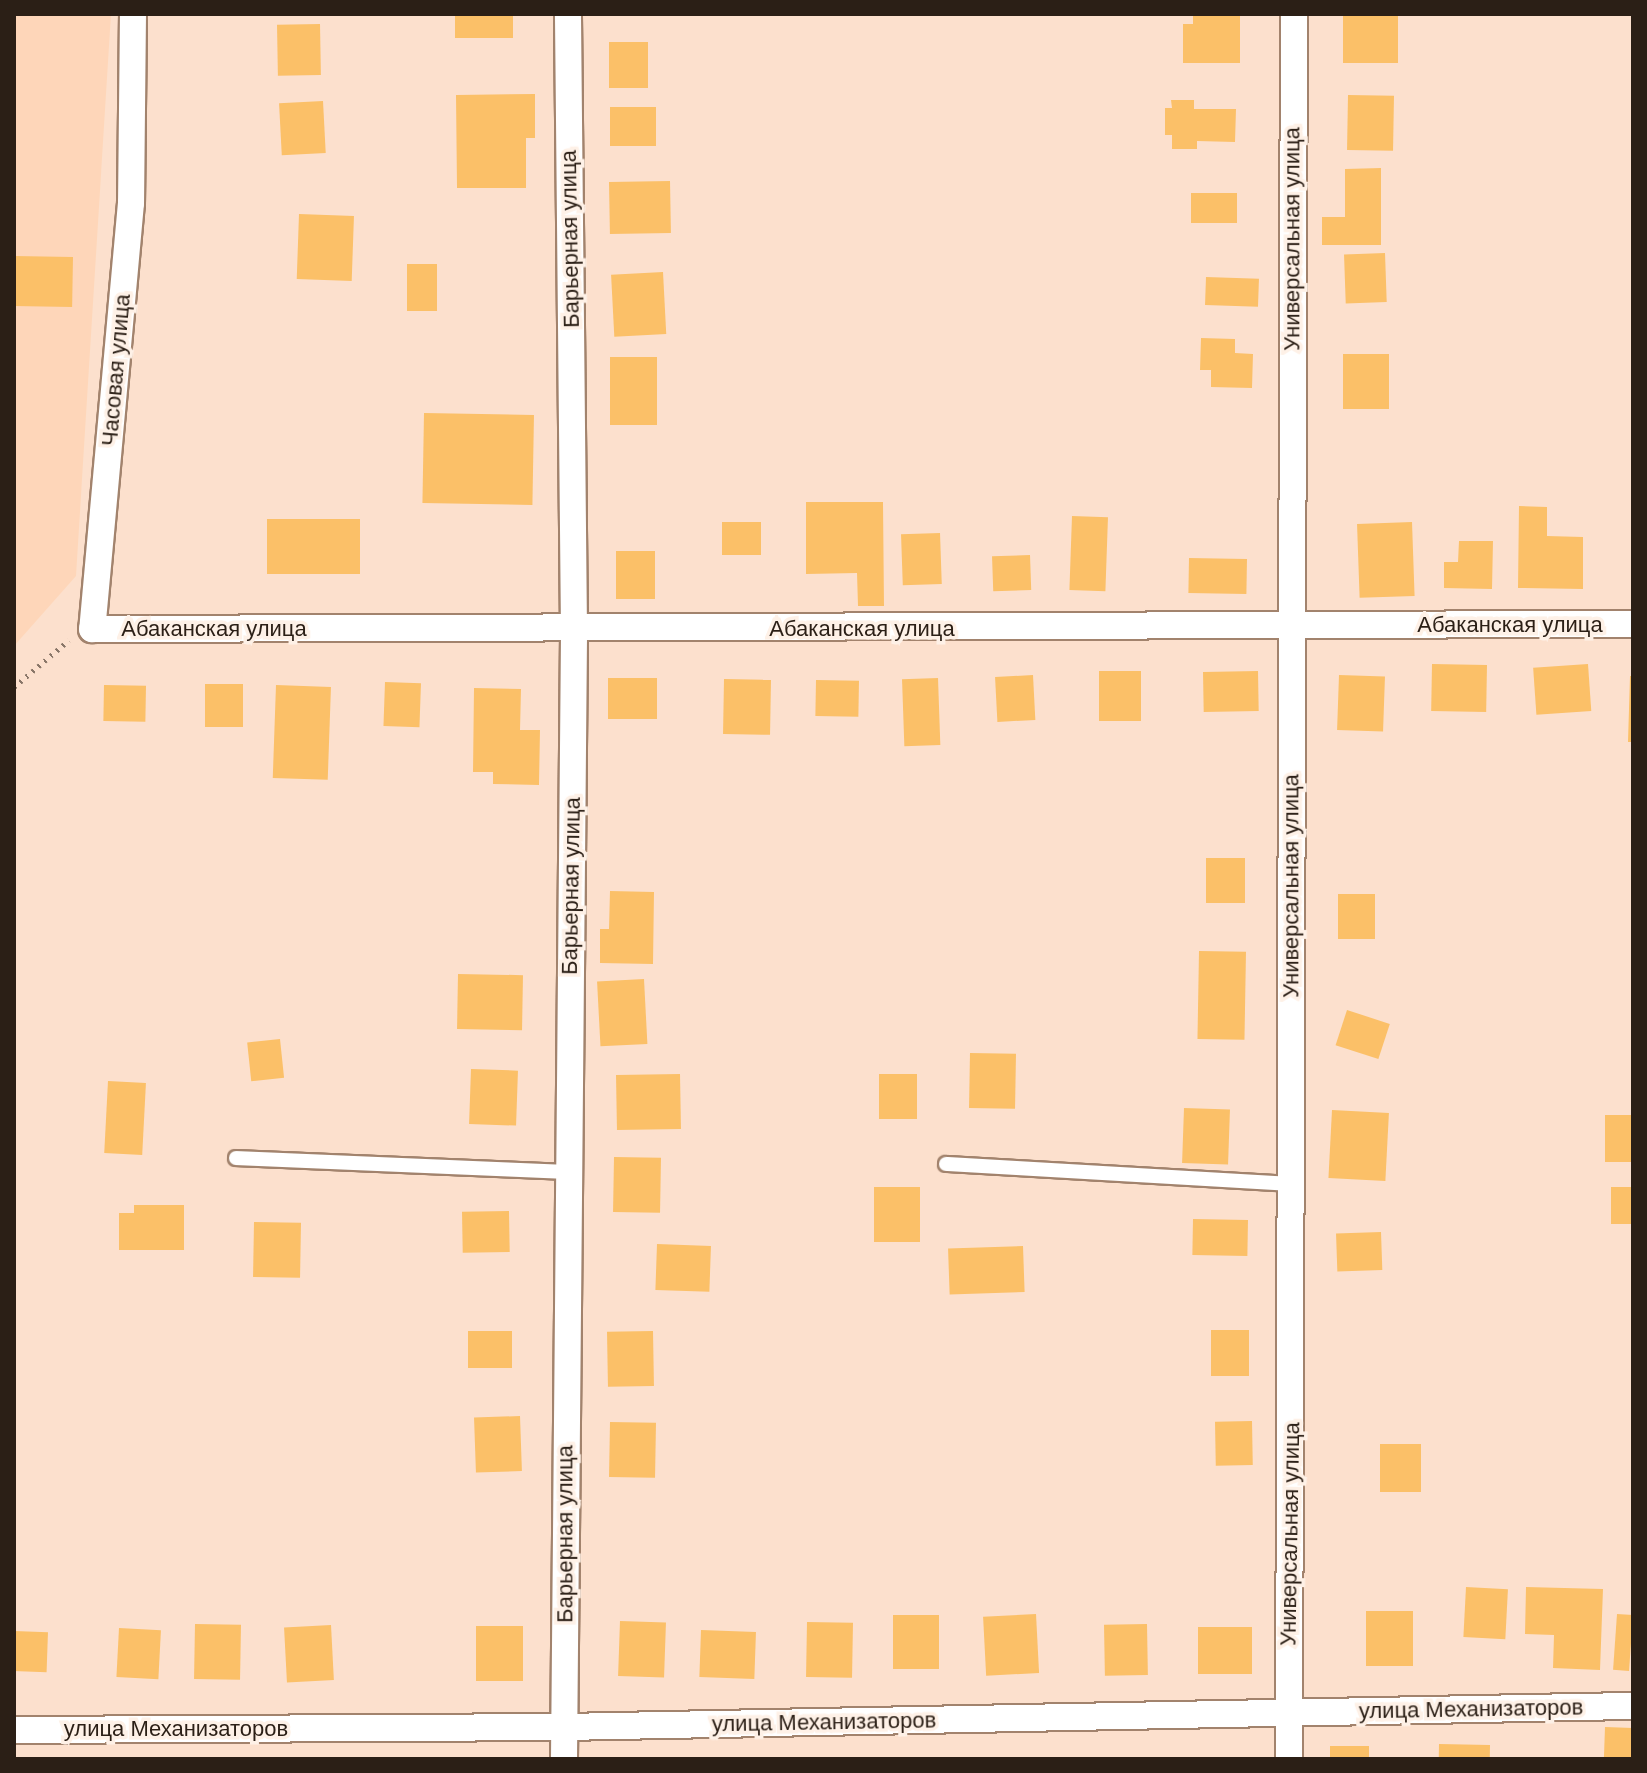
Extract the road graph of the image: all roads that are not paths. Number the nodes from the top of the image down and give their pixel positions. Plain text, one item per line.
1 (133, 14) edge
2 (568, 14) edge
3 (1294, 14) edge
4 (1633, 624) edge
5 (1289, 626) junction
6 (92, 629) joint
7 (574, 631) junction
8 (236, 1158) dead end
9 (946, 1164) dead end
10 (567, 1172) junction
11 (1293, 1184) junction
12 (1633, 1706) edge
13 (1289, 1713) junction
14 (564, 1727) junction
15 (14, 1730) edge
16 (564, 1759) edge
17 (1289, 1759) edge

1 - 6 street, Часовая улица
2 - 7 street, Барьерная улица
3 - 5 street, Универсальная улица
4 - 5 street, Абаканская улица
5 - 7 street, Абаканская улица
5 - 11 street, Универсальная улица
6 - 7 street, Абаканская улица
7 - 10 street, Барьерная улица
8 - 10 lane
9 - 11 lane
10 - 14 street, Барьерная улица
11 - 13 street, Универсальная улица
12 - 13 street, улица Механизаторов
13 - 14 street, улица Механизаторов
13 - 17 street, Универсальная улица
14 - 15 street, улица Механизаторов
14 - 16 street, Барьерная улица

